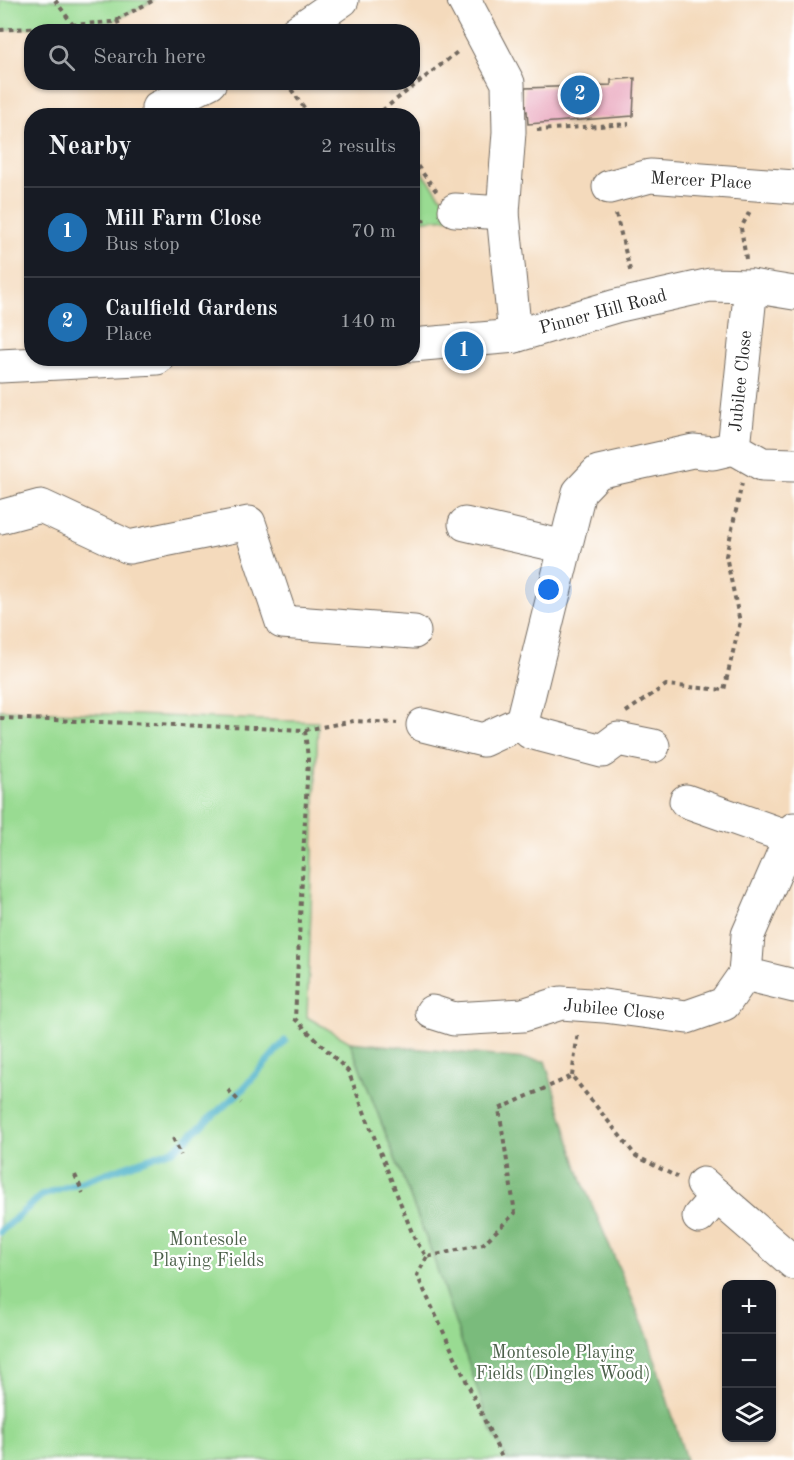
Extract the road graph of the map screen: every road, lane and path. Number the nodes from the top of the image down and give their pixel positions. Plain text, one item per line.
1 (55, 0) edge
2 (154, 0) edge
3 (342, 0) edge
4 (464, 0) edge
5 (117, 20) junction
6 (72, 24) edge
7 (82, 24) edge
8 (119, 24) edge
9 (308, 24) edge
10 (24, 28) edge
11 (0, 30) edge
12 (482, 33) junction
13 (420, 82) edge
14 (194, 90) edge
15 (292, 90) edge
16 (410, 90) edge
17 (159, 108) dead end
18 (304, 108) edge
19 (387, 108) edge
20 (629, 124) dead end
21 (509, 132) junction
22 (420, 169) edge
23 (779, 186) edge
24 (609, 187) joint
25 (455, 210) joint
26 (503, 213) junction
27 (751, 286) junction
28 (794, 292) edge
29 (638, 302) junction
30 (515, 336) junction
31 (420, 344) edge
32 (24, 365) edge
33 (0, 366) edge
34 (741, 452) junction
35 (794, 465) edge
36 (0, 517) edge
37 (465, 524) dead end
38 (565, 547) junction
39 (414, 633) dead end
40 (0, 718) edge
41 (522, 722) junction
42 (423, 725) joint
43 (305, 730) junction
44 (618, 739) junction
45 (653, 746) dead end
46 (686, 801) dead end
47 (792, 833) edge
48 (745, 974) junction
49 (794, 986) edge
50 (582, 1004) junction
51 (432, 1012) dead end
52 (572, 1076) junction
53 (228, 1090) dead end
54 (241, 1103) dead end
55 (172, 1138) dead end
56 (181, 1155) dead end
57 (75, 1175) dead end
58 (83, 1193) dead end
59 (706, 1199) joint
60 (427, 1257) junction
61 (794, 1263) edge
62 (503, 1460) edge

1 - 6 path
2 - 5 path
3 - 9 street
4 - 12 street
5 - 7 path
5 - 8 path
10 - 11 path
12 - 13 path
12 - 21 street
14 - 17 street
15 - 18 path
16 - 19 path
20 - 21 path
21 - 26 street
22 - 25 path
23 - 24 street, Mercer Place
23 - 27 path
24 - 29 path
25 - 26 street
26 - 30 street
27 - 28 street, Pinner Hill Road
27 - 29 street, Pinner Hill Road
27 - 34 street, Jubilee Close
29 - 30 street, Pinner Hill Road
30 - 31 street, Pinner Hill Road
32 - 33 street
34 - 35 street, Jubilee Close
34 - 38 street
34 - 44 path
36 - 39 street
37 - 38 street
38 - 41 street
40 - 43 path
41 - 42 street
41 - 44 street
42 - 43 path
43 - 60 path
44 - 45 street
46 - 47 street
47 - 48 street
48 - 49 street
48 - 50 street, Jubilee Close
50 - 51 street, Jubilee Close
50 - 52 path
52 - 59 path
52 - 60 path
53 - 54 path
55 - 56 path
57 - 58 path
59 - 61 street
60 - 62 path

